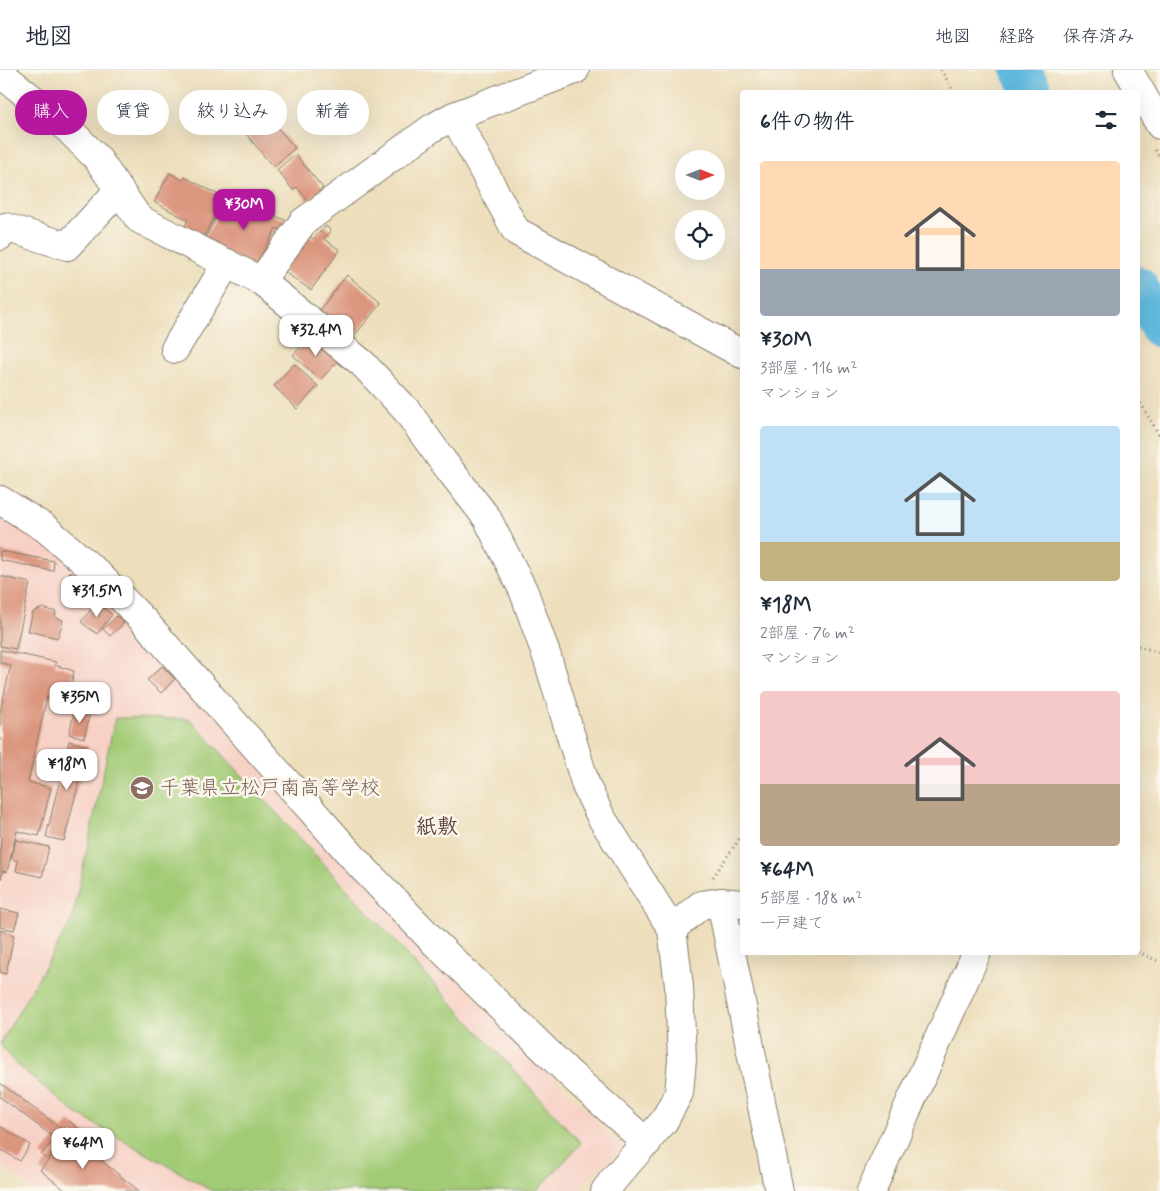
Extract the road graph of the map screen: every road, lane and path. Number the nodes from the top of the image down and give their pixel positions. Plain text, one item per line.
1 (575, 70) edge
2 (941, 70) edge
3 (1128, 70) edge
4 (0, 73) edge
5 (953, 90) edge
6 (1140, 90) edge
7 (1140, 91) edge
8 (454, 116) junction
9 (1160, 125) edge
10 (119, 190) junction
11 (0, 236) edge
12 (227, 263) junction
13 (261, 281) junction
14 (175, 349) dead end
15 (740, 353) edge
16 (1140, 402) edge
17 (1160, 436) edge
18 (0, 500) edge
19 (1140, 647) edge
20 (1160, 653) edge
21 (740, 838) edge
22 (721, 904) edge
23 (672, 929) junction
24 (1140, 953) edge
25 (976, 955) edge
26 (1160, 962) edge
27 (646, 1143) junction
28 (605, 1191) edge
29 (779, 1191) edge
30 (871, 1191) edge

1 - 8 street
2 - 5 path
3 - 6 street
4 - 10 street
7 - 9 street
8 - 13 street
8 - 15 street
10 - 11 street
10 - 12 street
12 - 13 street
12 - 14 street
13 - 23 street
16 - 17 path
18 - 27 street
19 - 20 path
21 - 22 path
22 - 23 street
22 - 29 street
23 - 27 street
24 - 26 path
25 - 30 street
27 - 28 street

